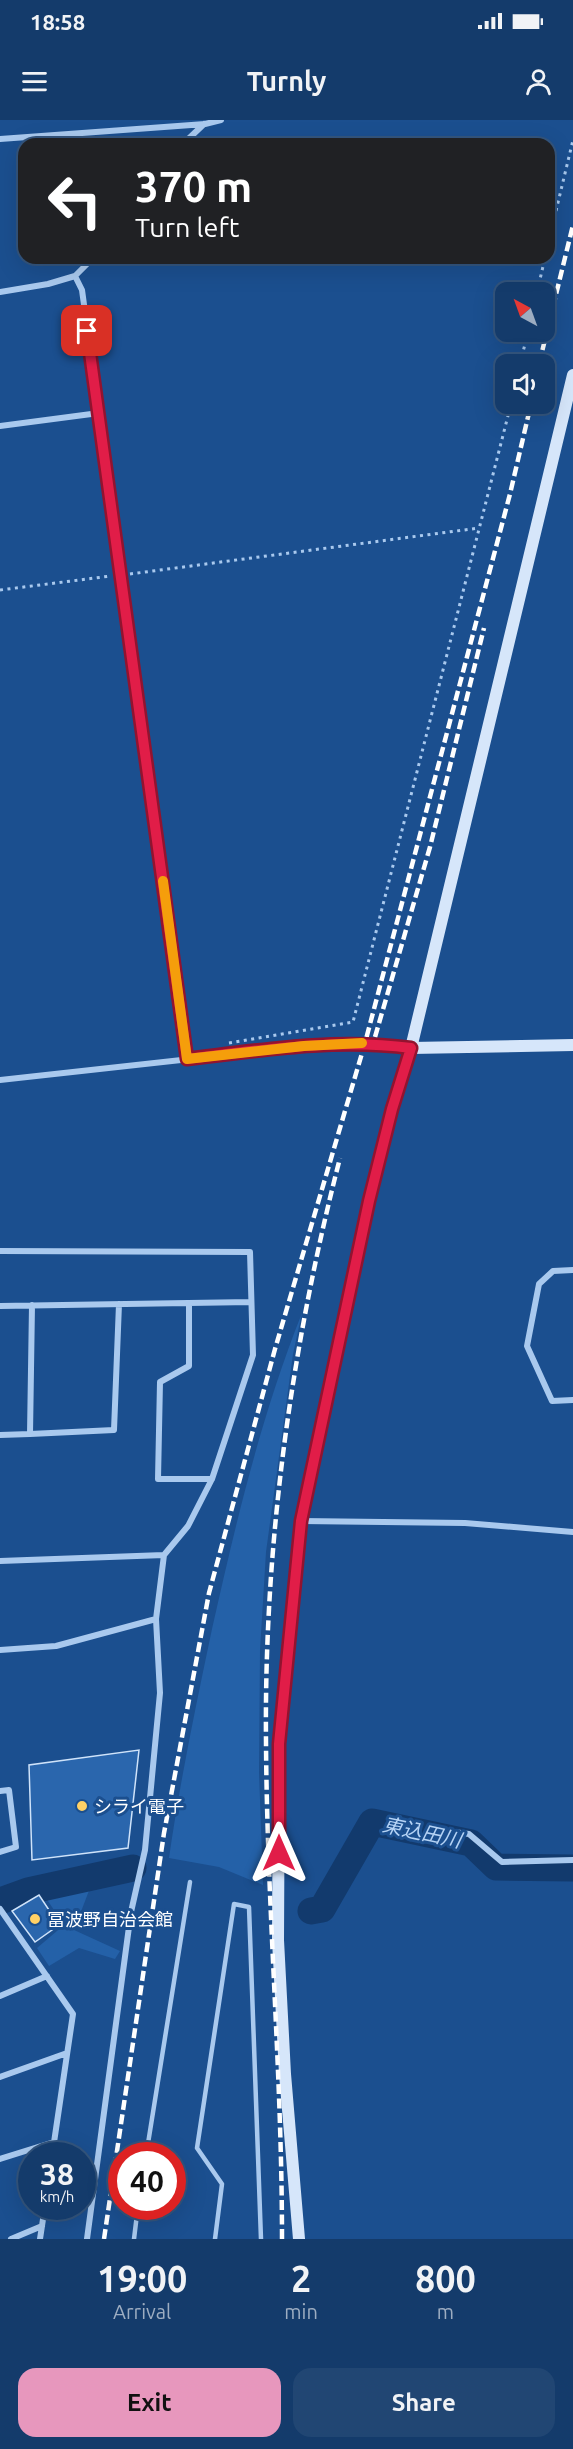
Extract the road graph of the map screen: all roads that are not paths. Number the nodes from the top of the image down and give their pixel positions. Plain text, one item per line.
1 (221, 120) edge
2 (205, 124) junction
3 (190, 138) edge
4 (0, 139) edge
5 (87, 264) edge
6 (75, 276) junction
7 (0, 292) edge
8 (573, 375) edge
9 (99, 413) junction
10 (0, 426) edge
11 (573, 1045) edge
12 (411, 1048) junction
13 (187, 1059) junction
14 (0, 1080) edge
15 (0, 1251) edge
16 (573, 1269) edge
17 (251, 1302) junction
18 (189, 1303) junction
19 (119, 1304) junction
20 (32, 1305) junction
21 (0, 1306) edge
22 (573, 1400) edge
23 (30, 1434) junction
24 (0, 1435) edge
25 (212, 1479) junction
26 (301, 1521) junction
27 (573, 1532) edge
28 (164, 1555) junction
29 (0, 1561) edge
30 (156, 1620) junction
31 (0, 1650) edge
32 (0, 1791) edge
33 (438, 1830) dead end
34 (0, 1852) edge
35 (573, 1860) edge
36 (190, 1882) dead end
37 (0, 1909) edge
38 (47, 1976) junction
39 (0, 1996) edge
40 (67, 2053) junction
41 (0, 2077) edge
42 (54, 2142) edge
43 (148, 2142) edge
44 (18, 2153) edge
45 (0, 2159) edge
46 (43, 2220) edge
47 (136, 2220) edge
48 (42, 2226) junction
49 (11, 2239) edge
50 (40, 2239) edge
51 (87, 2239) edge
52 (134, 2239) edge
53 (215, 2239) edge
54 (261, 2239) edge
55 (299, 2239) edge

1 - 2 street
2 - 3 street
2 - 4 street
5 - 6 street
6 - 7 street
6 - 9 street
8 - 12 street
9 - 10 street
9 - 13 street
11 - 12 street
12 - 13 street
12 - 26 street
13 - 14 street
15 - 17 street
16 - 22 street
17 - 18 street
17 - 25 street
18 - 19 street
18 - 25 street
19 - 20 street
19 - 23 street
20 - 21 street
20 - 23 street
23 - 24 street
25 - 28 street
26 - 27 street
26 - 55 street
28 - 29 street
28 - 30 street
30 - 31 street
30 - 51 street
32 - 34 street
33 - 35 street
36 - 43 lane
37 - 38 street
38 - 39 street
38 - 40 street
40 - 41 street
40 - 42 street
44 - 45 street
46 - 48 street
47 - 52 lane
48 - 49 street
48 - 50 street
53 - 54 lane

